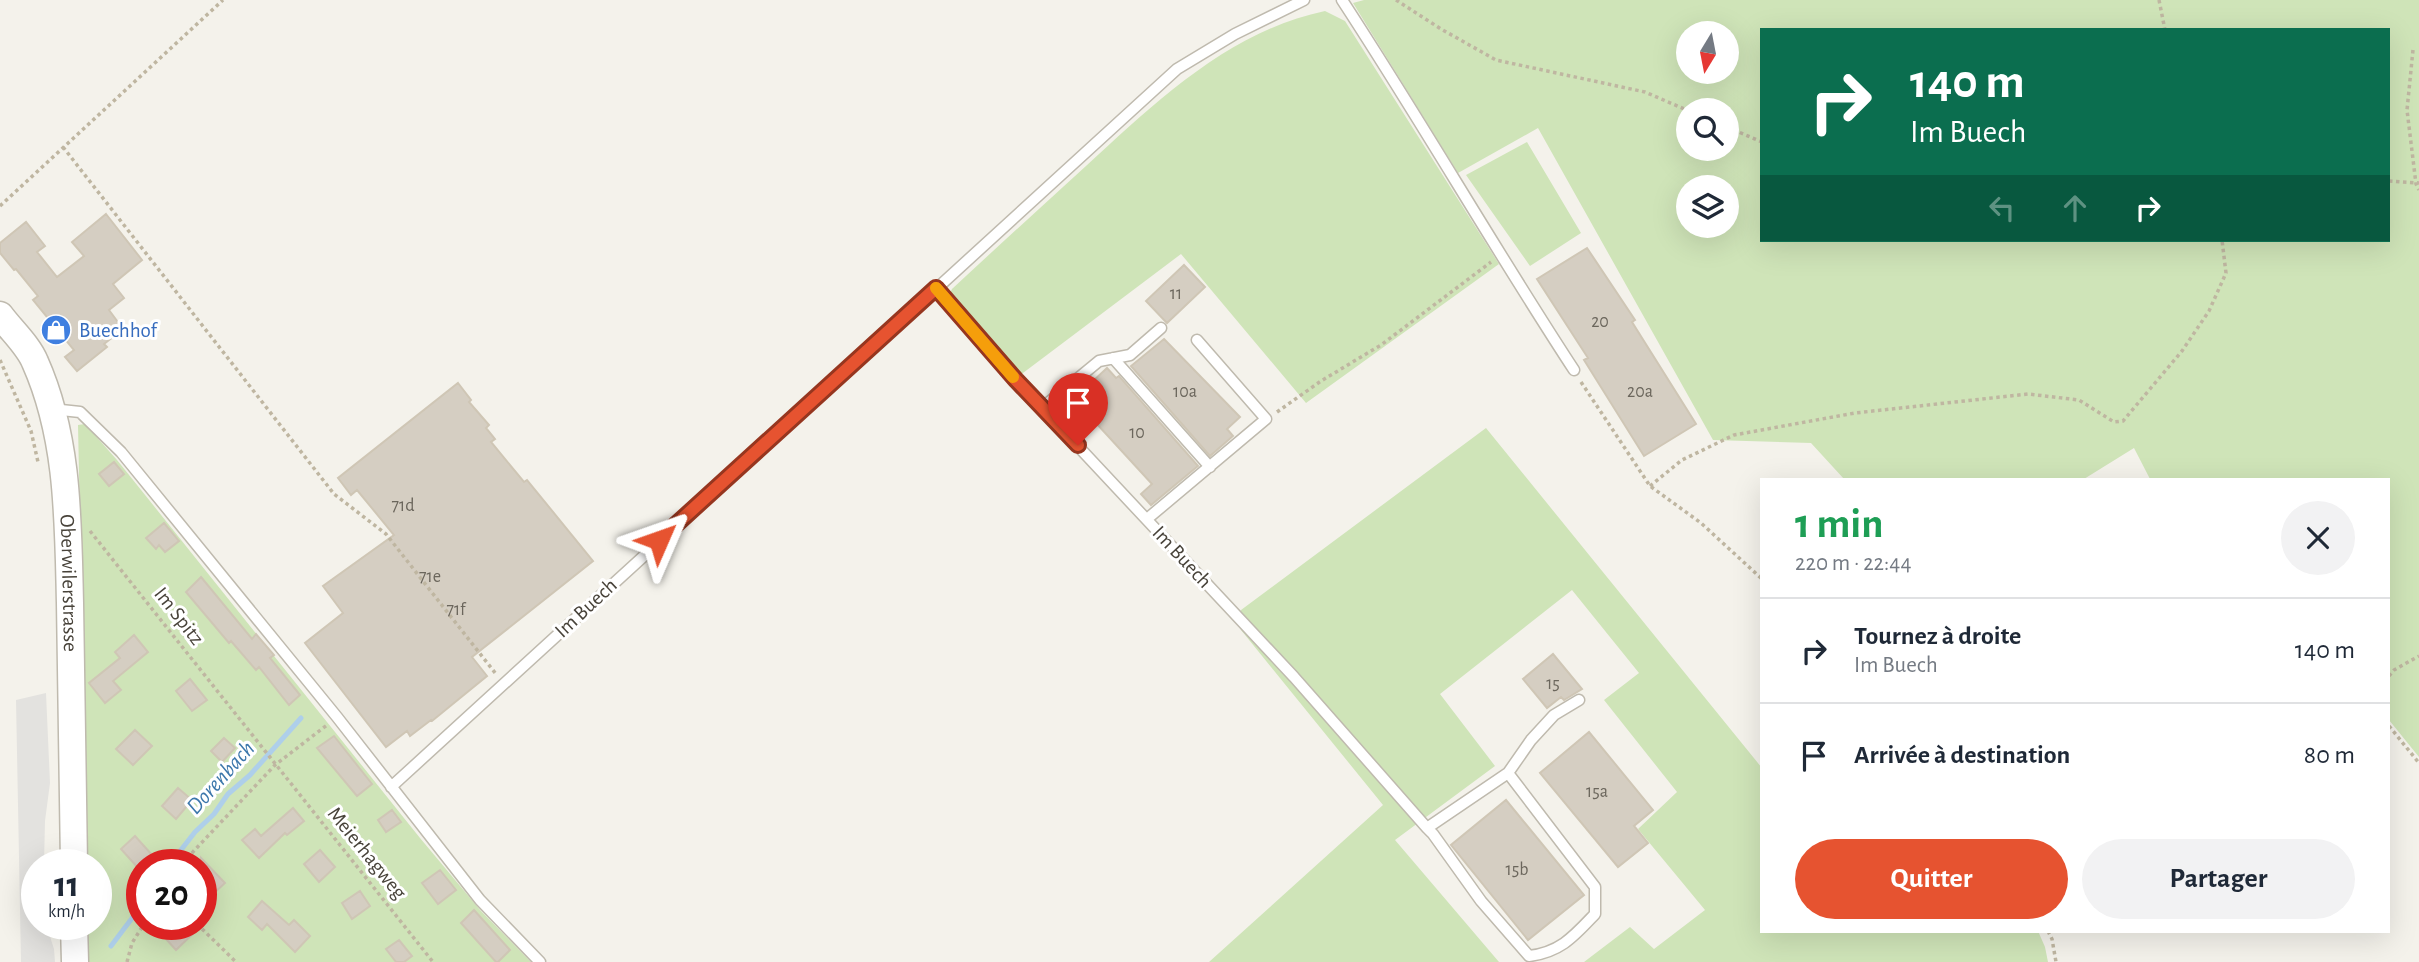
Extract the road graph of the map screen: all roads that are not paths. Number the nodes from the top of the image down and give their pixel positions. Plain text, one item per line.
1 (1304, 0) edge
2 (1342, 0) edge
3 (936, 288) junction
4 (0, 315) edge
5 (1161, 328) dead end
6 (1197, 340) dead end
7 (1113, 358) junction
8 (1574, 370) road end
9 (1043, 407) junction
10 (52, 409) junction
11 (1210, 467) junction
12 (1147, 519) junction
13 (1579, 700) dead end
14 (1508, 773) junction
15 (391, 787) junction
16 (1427, 828) junction
17 (74, 849) edge
18 (74, 940) edge
19 (75, 962) edge
20 (540, 962) edge

1 - 3 lane, Im Buech
2 - 8 lane
3 - 9 lane, Im Buech
3 - 15 lane, Im Buech
4 - 10 street, Oberwilerstrasse
5 - 7 lane
6 - 11 lane
7 - 9 lane
7 - 11 lane
9 - 12 lane, Im Buech
10 - 15 lane
10 - 17 street, Oberwilerstrasse
11 - 12 lane
12 - 16 lane, Im Buech
13 - 14 lane
14 - 16 lane
14 - 16 lane, Im Buech
15 - 20 lane
18 - 19 street

